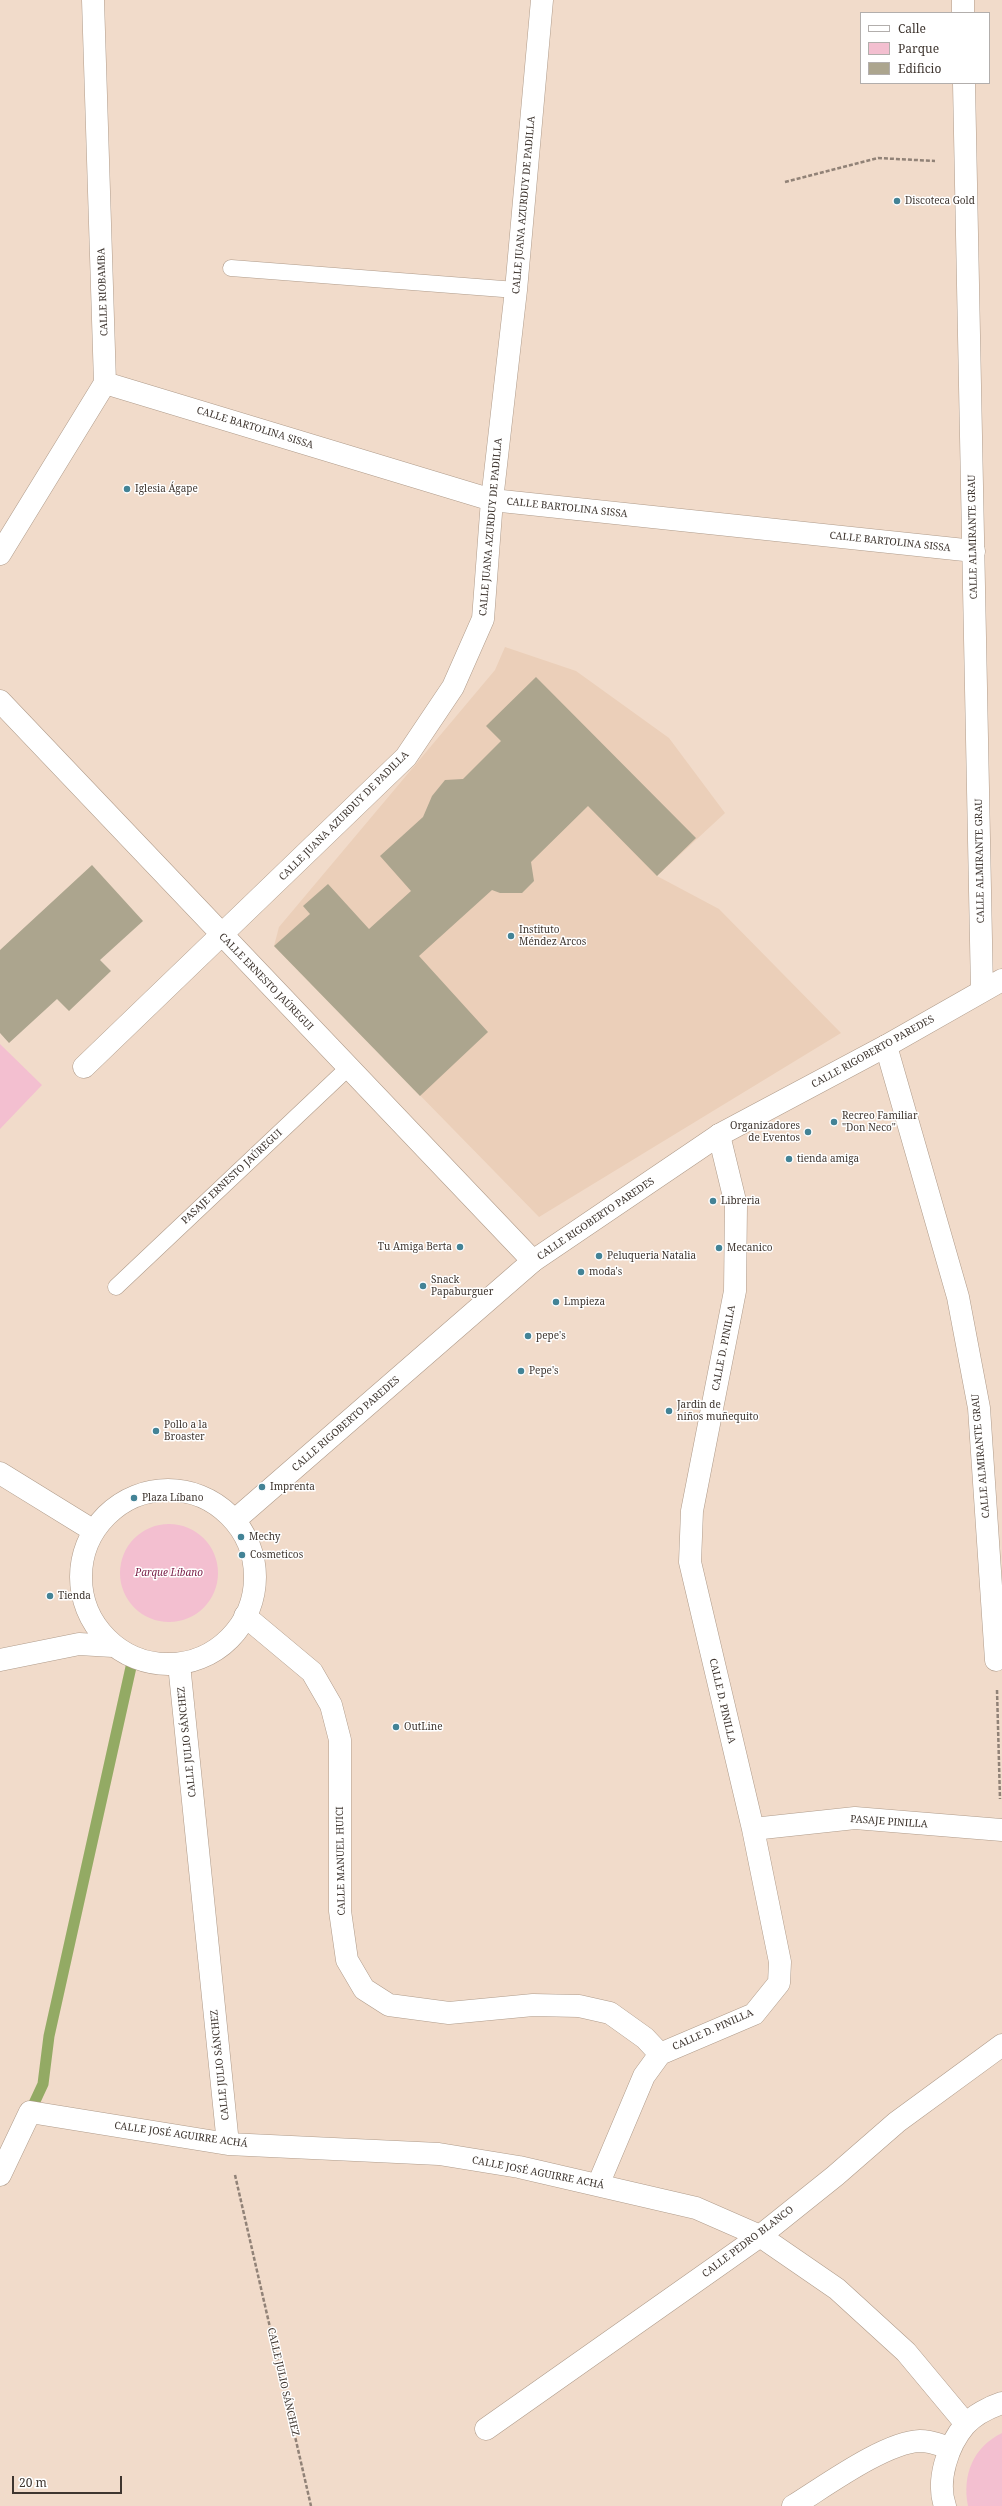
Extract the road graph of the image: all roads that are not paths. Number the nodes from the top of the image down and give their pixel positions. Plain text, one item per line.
1 (94, 0) edge
2 (542, 0) edge
3 (962, 0) edge
4 (963, 12) edge
5 (964, 84) edge
6 (231, 268) dead end
7 (516, 290) junction
8 (105, 383) junction
9 (492, 500) junction
10 (974, 551) junction
11 (0, 554) edge
12 (0, 701) edge
13 (222, 936) junction
14 (1002, 980) edge
15 (982, 990) junction
16 (886, 1046) junction
17 (84, 1067) dead end
18 (348, 1068) junction
19 (719, 1135) junction
20 (533, 1261) junction
21 (116, 1287) dead end
22 (0, 1474) edge
23 (235, 1520) junction
24 (94, 1531) junction
25 (89, 1614) junction
26 (246, 1616) junction
27 (113, 1646) junction
28 (68, 1647) junction
29 (0, 1660) edge
30 (996, 1660) road end
31 (179, 1664) junction
32 (753, 1829) junction
33 (1001, 1830) edge
34 (1002, 2045) edge
35 (660, 2054) junction
36 (228, 2144) junction
37 (0, 2174) edge
38 (598, 2185) junction
39 (760, 2236) junction
40 (1002, 2403) edge
41 (966, 2424) junction
42 (486, 2429) dead end
43 (950, 2448) junction
44 (792, 2506) edge
45 (945, 2506) edge

1 - 8 street, CALLE RIOBAMBA
2 - 7 street, CALLE JUANA AZURDUY DE PADILLA
3 - 4 street
5 - 10 street, CALLE ALMIRANTE GRAU
6 - 7 lane
7 - 9 street, CALLE JUANA AZURDUY DE PADILLA
8 - 9 street, CALLE BARTOLINA SISSA
8 - 11 street
9 - 10 street, CALLE BARTOLINA SISSA
9 - 13 street, CALLE JUANA AZURDUY DE PADILLA
10 - 15 street, CALLE ALMIRANTE GRAU
12 - 13 street, CALLE ERNESTO JAÚREGUI
13 - 17 street, CALLE JUANA AZURDUY DE PADILLA
13 - 18 street, CALLE ERNESTO JAÚREGUI
14 - 15 street, CALLE RIGOBERTO PAREDES
15 - 16 street, CALLE RIGOBERTO PAREDES
16 - 19 street, CALLE RIGOBERTO PAREDES
16 - 30 street, CALLE ALMIRANTE GRAU
18 - 20 street, CALLE ERNESTO JAÚREGUI
18 - 21 lane, PASAJE ERNESTO JAÚREGUI
19 - 20 street, CALLE RIGOBERTO PAREDES
19 - 32 street, CALLE D. PINILLA
20 - 23 street, CALLE RIGOBERTO PAREDES
22 - 24 street
23 - 24 street
23 - 26 street
24 - 25 street
25 - 27 street
25 - 28 street
26 - 31 street
26 - 35 street, CALLE MANUEL HUICI
27 - 28 street
27 - 31 street
28 - 29 street
31 - 36 street, CALLE JULIO SÁNCHEZ
32 - 33 street, PASAJE PINILLA
32 - 35 street, CALLE D. PINILLA
34 - 39 street, CALLE PEDRO BLANCO
35 - 38 street, CALLE D. PINILLA
36 - 37 street, CALLE JOSÉ AGUIRRE ACHÁ
36 - 38 street, CALLE JOSÉ AGUIRRE ACHÁ
38 - 39 street, CALLE JOSÉ AGUIRRE ACHÁ
39 - 41 street, CALLE JOSÉ AGUIRRE ACHÁ
39 - 42 street, CALLE PEDRO BLANCO
40 - 41 street
41 - 43 street
43 - 44 street
43 - 45 street

